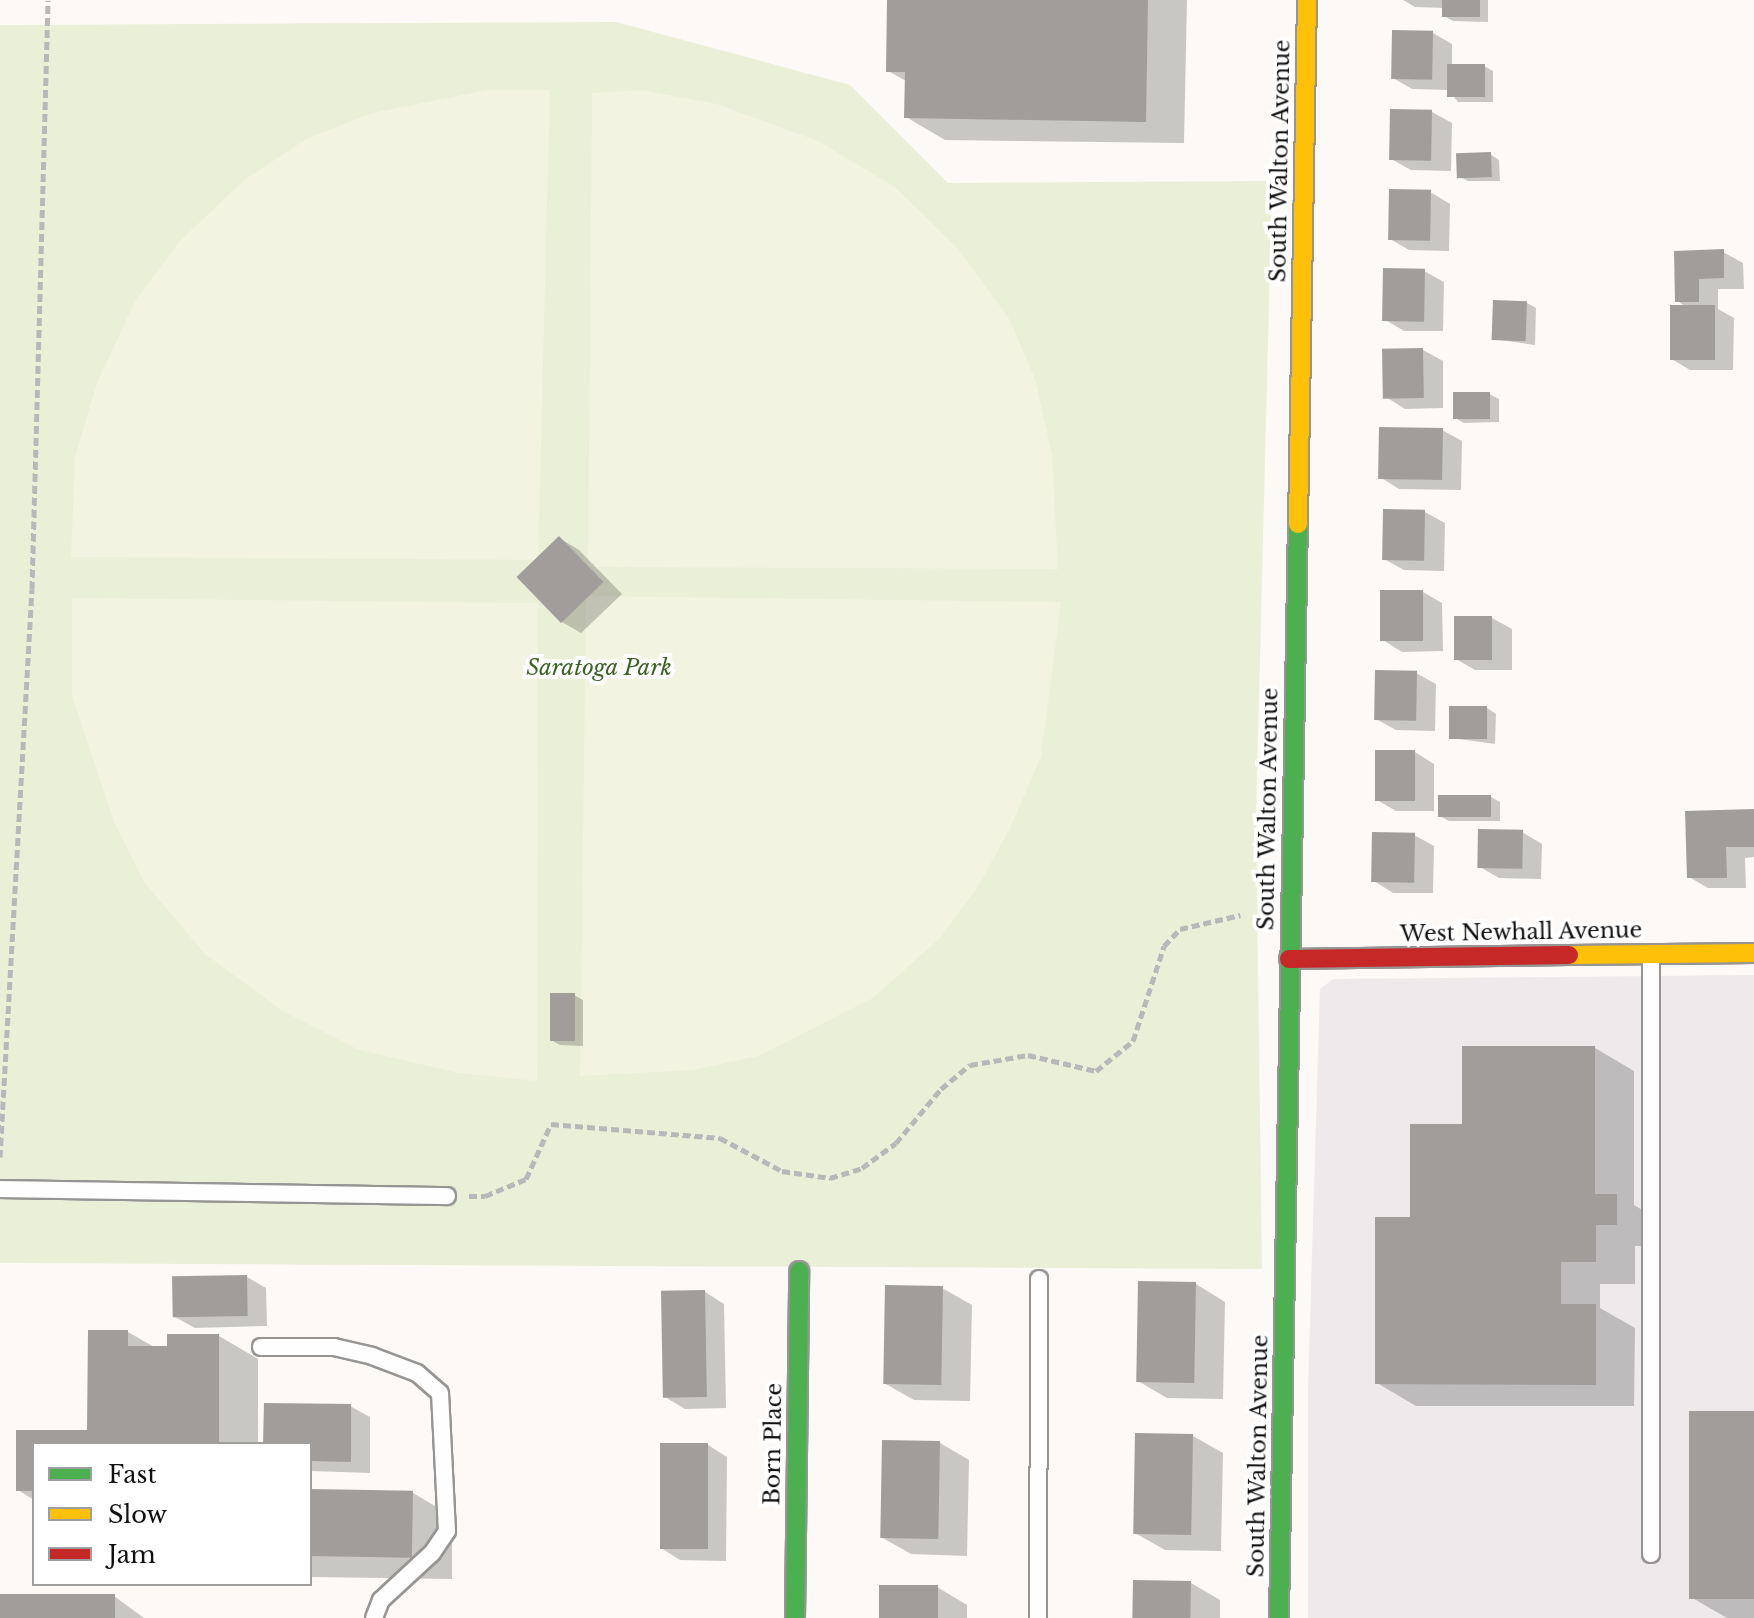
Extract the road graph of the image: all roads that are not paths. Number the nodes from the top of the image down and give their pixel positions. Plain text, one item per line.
1 (1307, 0) edge
2 (1754, 953) edge
3 (1651, 954) junction
4 (1289, 959) junction
5 (0, 1189) edge
6 (447, 1196) road end
7 (799, 1271) dead end
8 (1039, 1279) dead end
9 (261, 1347) dead end
10 (1651, 1554) dead end
11 (374, 1618) edge
12 (795, 1618) edge
13 (1038, 1618) edge
14 (1279, 1618) edge

1 - 4 street, South Walton Avenue
2 - 3 street, West Newhall Avenue
3 - 4 street, West Newhall Avenue
3 - 10 lane
4 - 14 street, South Walton Avenue
5 - 6 lane
7 - 12 street, Born Place
8 - 13 lane
9 - 11 lane

